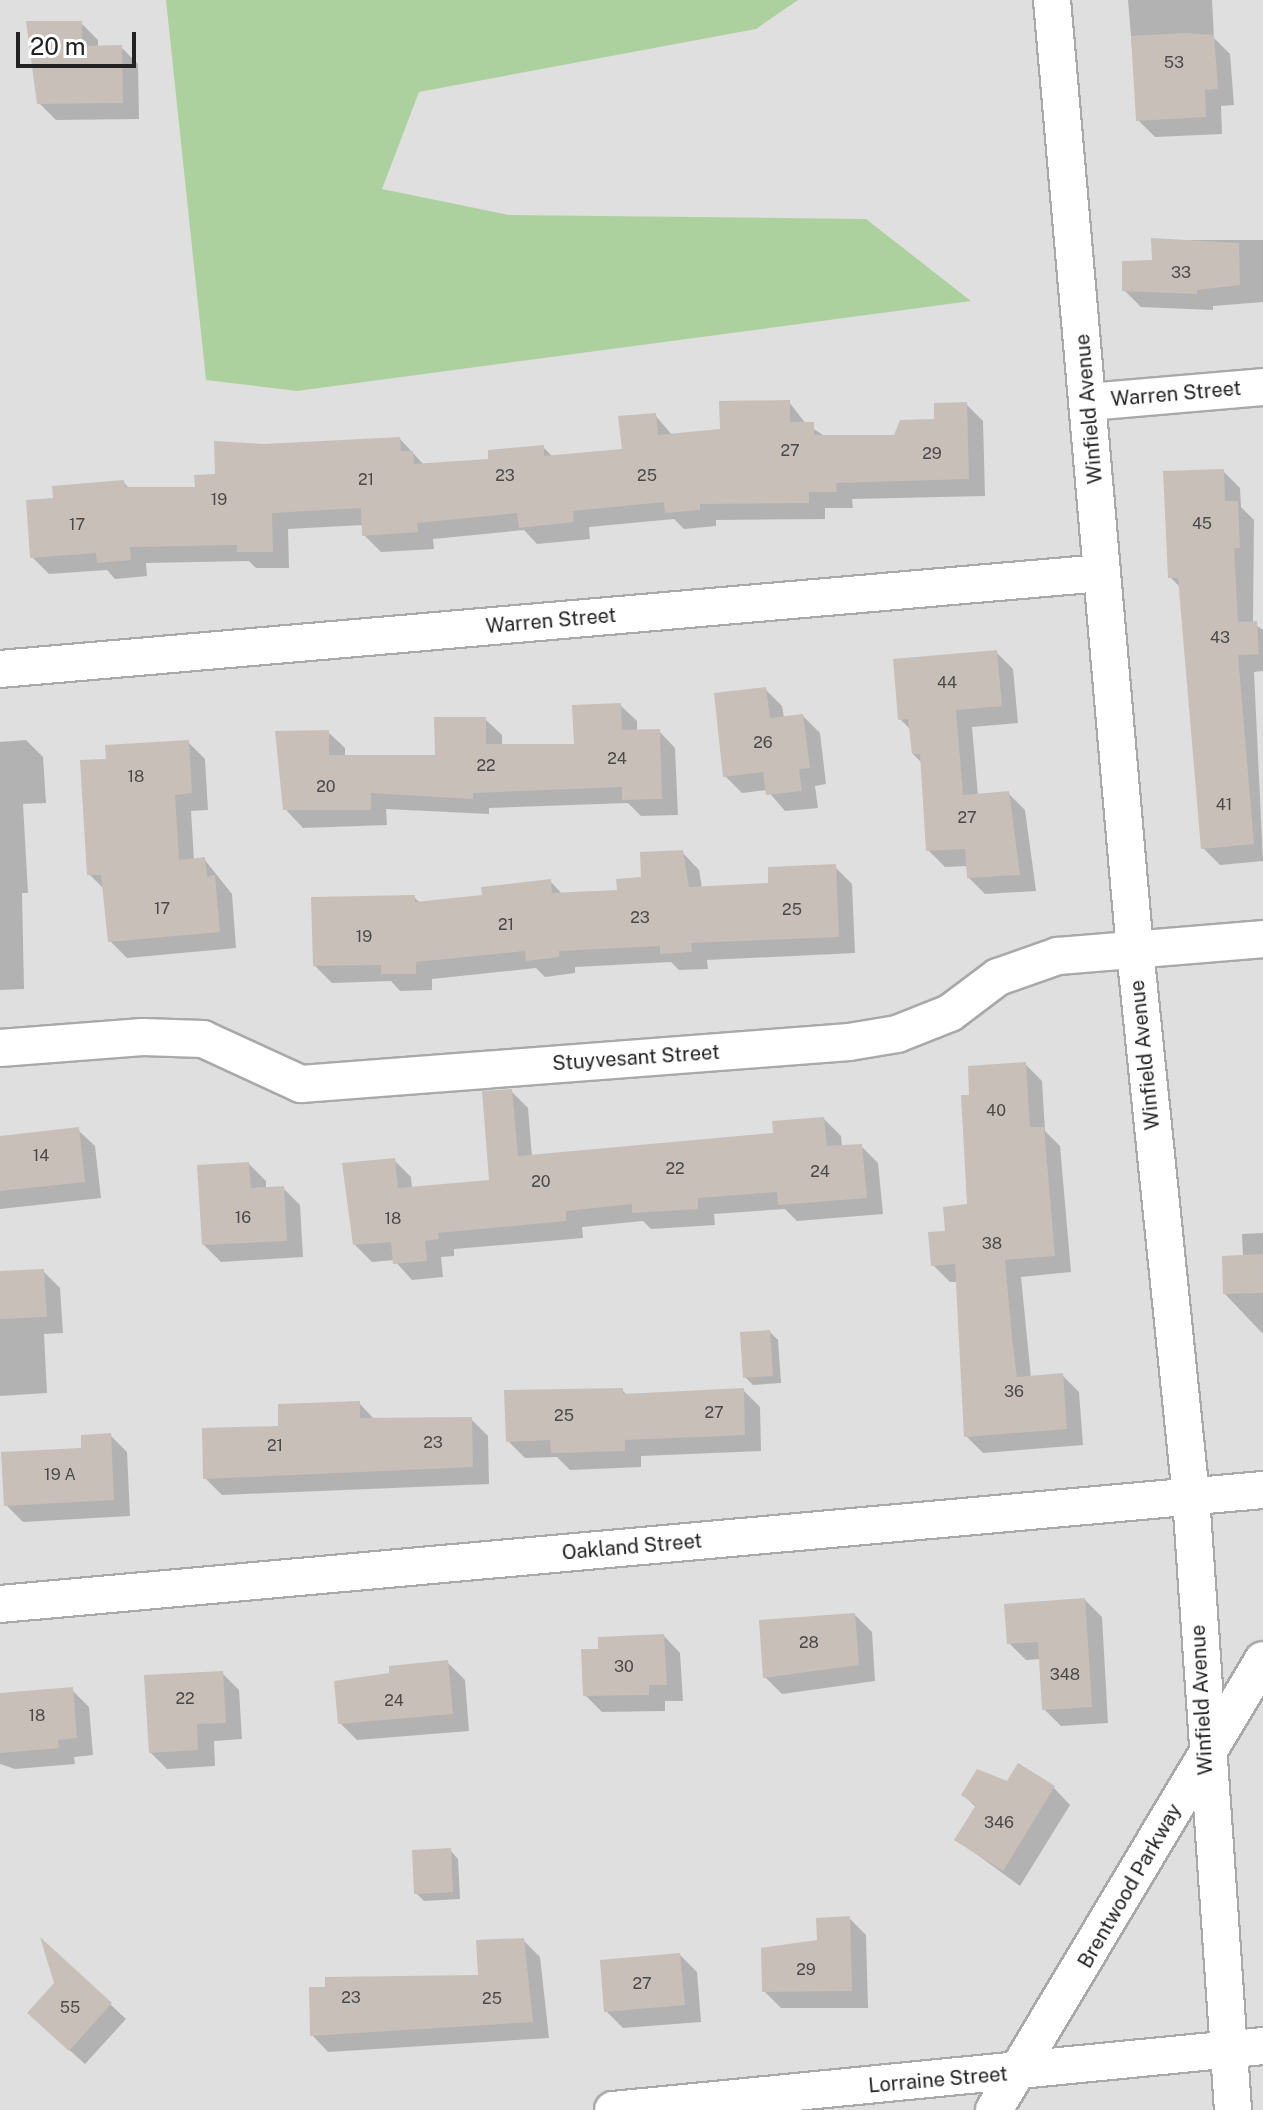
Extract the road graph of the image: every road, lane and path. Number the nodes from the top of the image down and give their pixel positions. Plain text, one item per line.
1 (1052, 0) edge
2 (1263, 387) edge
3 (1089, 402) junction
4 (1101, 573) junction
5 (0, 669) edge
6 (1263, 939) edge
7 (1135, 950) junction
8 (0, 1048) edge
9 (1263, 1490) edge
10 (1191, 1497) junction
11 (0, 1604) edge
12 (1263, 1660) edge
13 (1205, 1758) junction
14 (1263, 2046) edge
15 (1227, 2050) junction
16 (1018, 2072) junction
17 (613, 2110) edge
18 (994, 2110) edge
19 (1233, 2110) edge

1 - 3 street, Winfield Avenue
2 - 3 street, Warren Street
3 - 4 street, Winfield Avenue
4 - 5 street, Warren Street
4 - 7 street, Winfield Avenue
6 - 7 street, Stuyvesant Street
7 - 8 street, Stuyvesant Street
7 - 10 street, Winfield Avenue
9 - 10 street, Oakland Street
10 - 11 street, Oakland Street
10 - 13 street, Winfield Avenue
12 - 13 street, Brentwood Parkway
13 - 15 street, Winfield Avenue
13 - 16 street, Brentwood Parkway
14 - 15 street, Lorraine Street
15 - 16 street, Lorraine Street
15 - 19 street, Winfield Avenue
16 - 17 street, Lorraine Street
16 - 18 street, Brentwood Parkway

